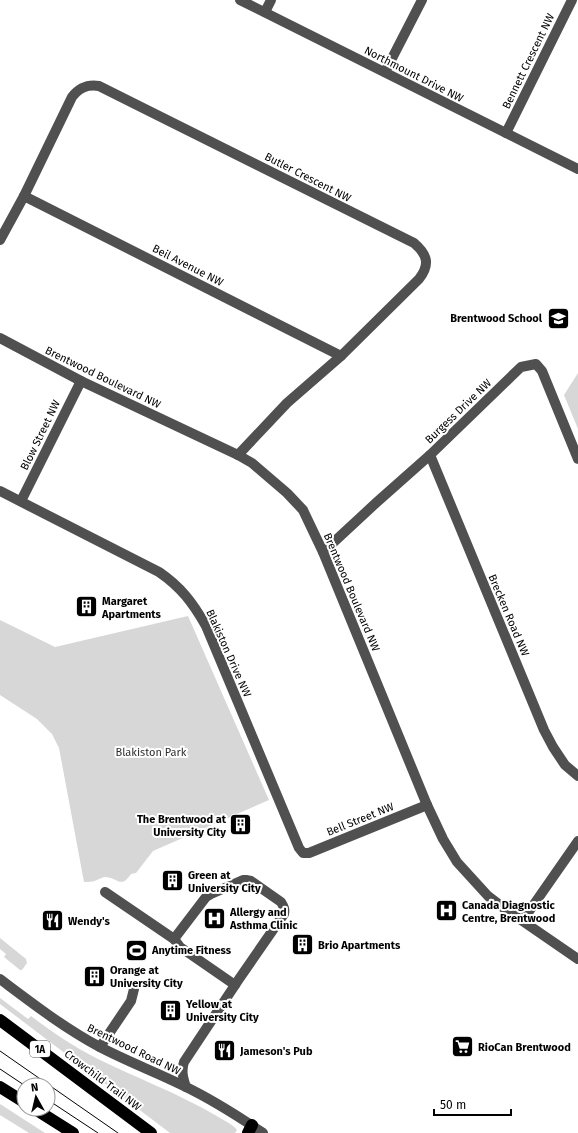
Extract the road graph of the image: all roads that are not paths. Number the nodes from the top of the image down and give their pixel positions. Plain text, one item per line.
1 (240, 0) edge
2 (271, 0) edge
3 (422, 0) edge
4 (572, 0) edge
5 (265, 12) junction
6 (385, 72) junction
7 (506, 133) junction
8 (578, 169) edge
9 (24, 196) junction
10 (0, 240) edge
11 (0, 338) edge
12 (341, 356) junction
13 (81, 381) junction
14 (238, 455) junction
15 (430, 455) junction
16 (578, 459) edge
17 (0, 491) edge
18 (21, 501) junction
19 (323, 552) junction
20 (578, 776) edge
21 (427, 805) junction
22 (578, 841) edge
23 (303, 853) joint
24 (105, 892) dead end
25 (523, 920) junction
26 (174, 939) junction
27 (578, 959) edge
28 (0, 979) edge
29 (135, 985) dead end
30 (235, 985) junction
31 (0, 1020) edge
32 (100, 1047) junction
33 (0, 1087) edge
34 (186, 1087) junction
35 (16, 1097) edge
36 (48, 1117) edge
37 (250, 1129) edge
38 (73, 1133) edge
39 (151, 1133) edge
40 (263, 1133) edge

1 - 5 street, Northmount Drive NW
2 - 5 street
3 - 6 street
4 - 7 street, Bennett Crescent NW
5 - 6 street, Northmount Drive NW
6 - 7 street, Northmount Drive NW
7 - 8 street, Northmount Drive NW
9 - 10 street, Butler Crescent NW
9 - 12 street, Beil Avenue NW
9 - 12 street, Butler Crescent NW
11 - 13 street, Brentwood Boulevard NW
12 - 14 street, Butler Crescent NW
13 - 14 street, Brentwood Boulevard NW
13 - 18 street, Blow Street NW
14 - 19 street, Brentwood Boulevard NW
15 - 16 street, Burgess Drive NW
15 - 19 street, Burgess Drive NW
15 - 20 street, Brecken Road NW
17 - 18 street, Blakiston Drive NW
18 - 23 street, Blakiston Drive NW
19 - 21 street, Brentwood Boulevard NW
21 - 23 street, Bell Street NW
21 - 25 street, Brentwood Boulevard NW
22 - 25 street
24 - 26 street
25 - 27 street, Brentwood Boulevard NW
26 - 30 street
26 - 30 street
28 - 32 street, Brentwood Road NW
29 - 32 street
30 - 34 street
31 - 39 highway, Crowchild Trail NW / 1A
32 - 34 street, Brentwood Road NW
33 - 35 highway
34 - 37 street, Brentwood Road NW
36 - 38 highway
37 - 40 street, Brentwood Road NW

